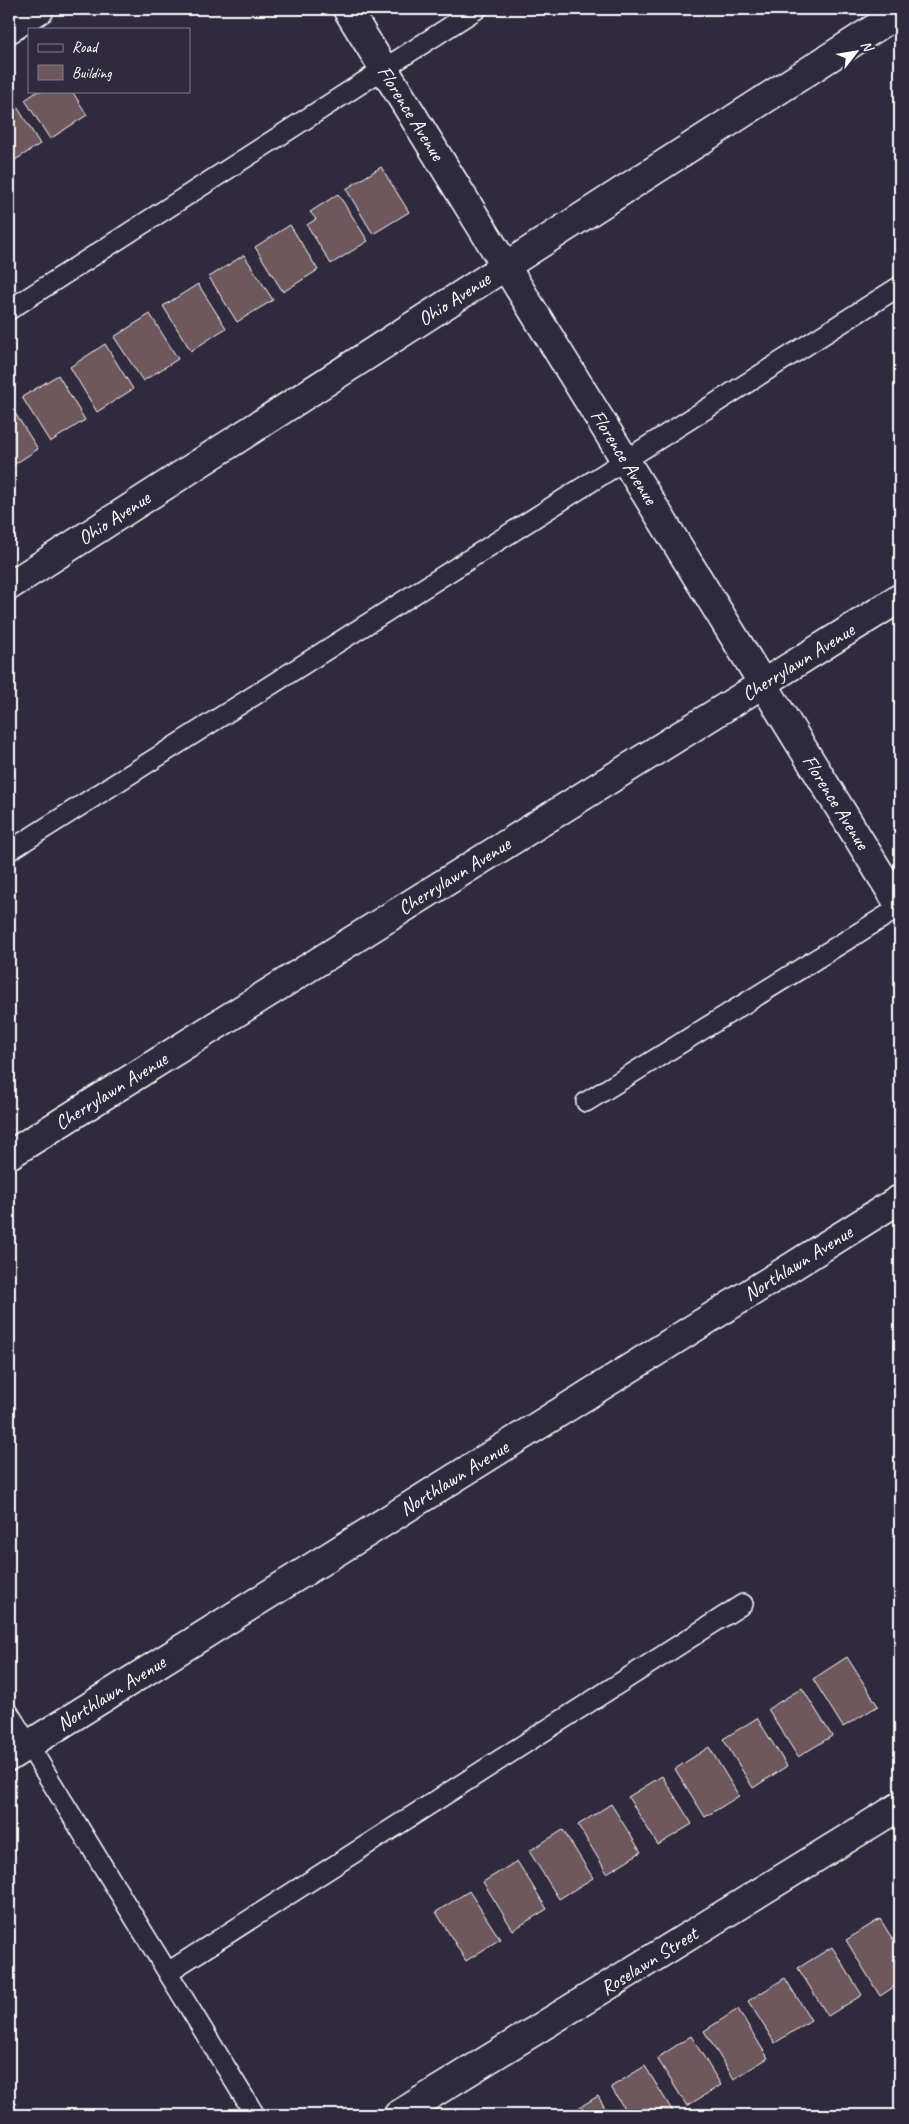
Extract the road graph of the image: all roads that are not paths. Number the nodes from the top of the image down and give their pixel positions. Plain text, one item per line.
1 (40, 9) edge
2 (347, 9) edge
3 (477, 9) edge
4 (900, 12) edge
5 (9, 29) edge
6 (384, 69) junction
7 (506, 266) junction
8 (900, 286) edge
9 (9, 310) edge
10 (626, 460) junction
11 (9, 586) edge
12 (900, 598) edge
13 (764, 683) junction
14 (9, 851) edge
15 (900, 906) edge
16 (586, 1102) dead end
17 (9, 1155) edge
18 (900, 1199) edge
19 (743, 1604) dead end
20 (9, 1713) edge
21 (18, 1751) edge
22 (900, 1806) edge
23 (168, 1972) junction
24 (255, 2115) edge
25 (398, 2115) edge

1 - 5 street
2 - 6 street, Florence Avenue
3 - 6 lane
4 - 7 street, Ohio Avenue
6 - 7 street, Florence Avenue
6 - 9 lane
7 - 10 street, Florence Avenue
7 - 11 street, Ohio Avenue
8 - 10 lane
10 - 13 street, Florence Avenue
10 - 14 lane
12 - 13 street, Cherrylawn Avenue
13 - 15 street, Florence Avenue
13 - 17 street, Cherrylawn Avenue
15 - 16 lane
18 - 21 street, Northlawn Avenue
19 - 23 lane
20 - 21 lane
21 - 23 lane
22 - 25 street, Roselawn Street
23 - 24 lane

